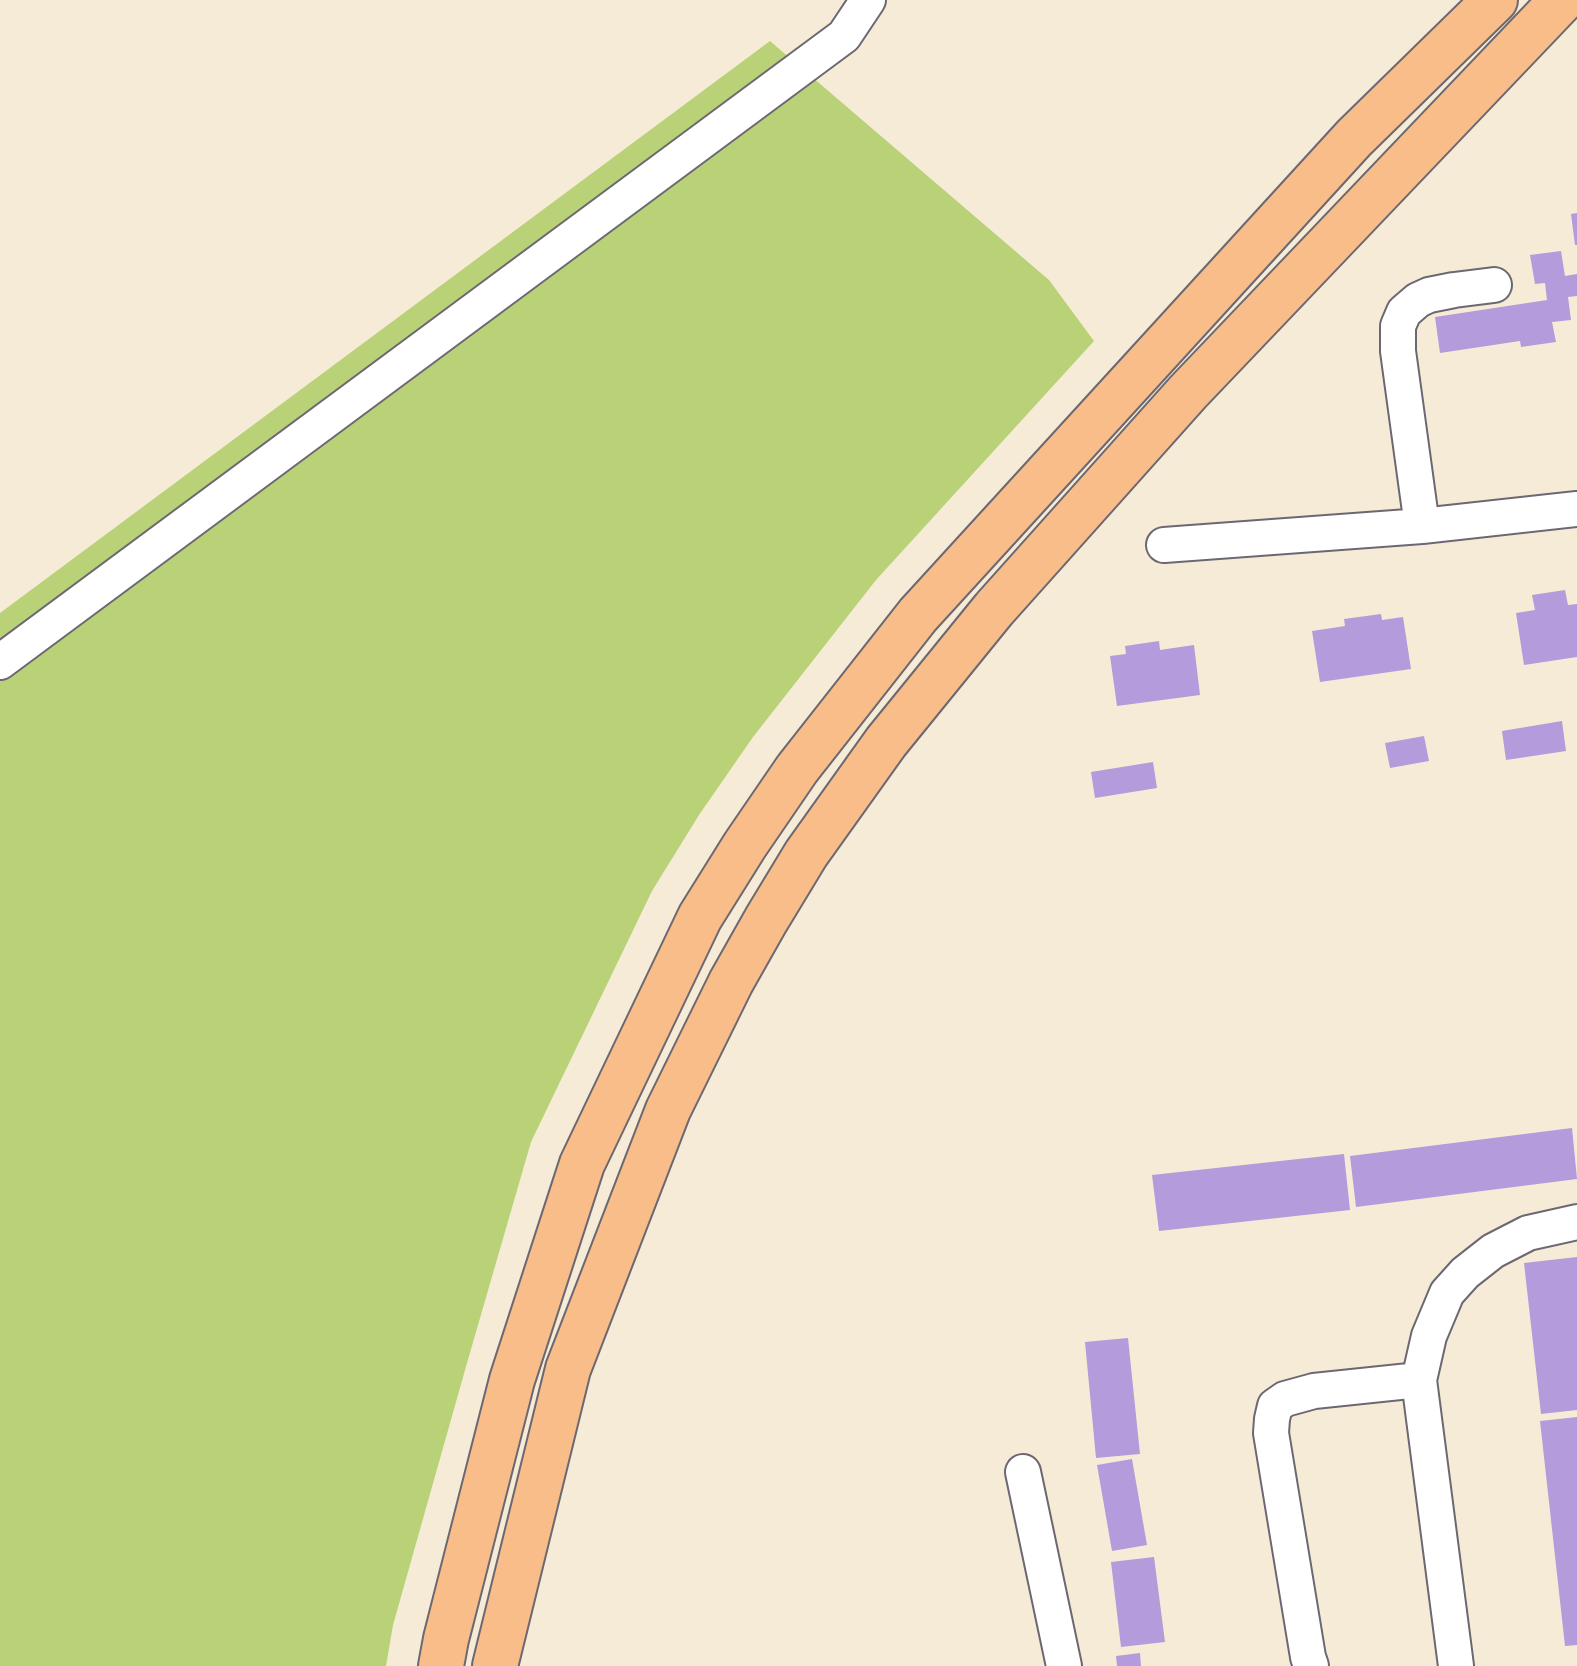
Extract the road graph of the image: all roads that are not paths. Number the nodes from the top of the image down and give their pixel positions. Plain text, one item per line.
1 (868, 0) edge
2 (1495, 0) edge
3 (1562, 0) edge
4 (1494, 285) dead end
5 (1577, 509) edge
6 (1422, 526) junction
7 (1164, 545) dead end
8 (0, 662) edge
9 (1577, 1222) edge
10 (1419, 1380) junction
11 (1023, 1472) dead end
12 (441, 1666) edge
13 (495, 1666) edge
14 (1064, 1666) edge
15 (1311, 1666) edge
16 (1456, 1666) edge

1 - 8 street
2 - 12 main road
3 - 13 main road
4 - 6 street
5 - 6 street
6 - 7 street
9 - 10 street
10 - 15 street
10 - 16 street
11 - 14 street

